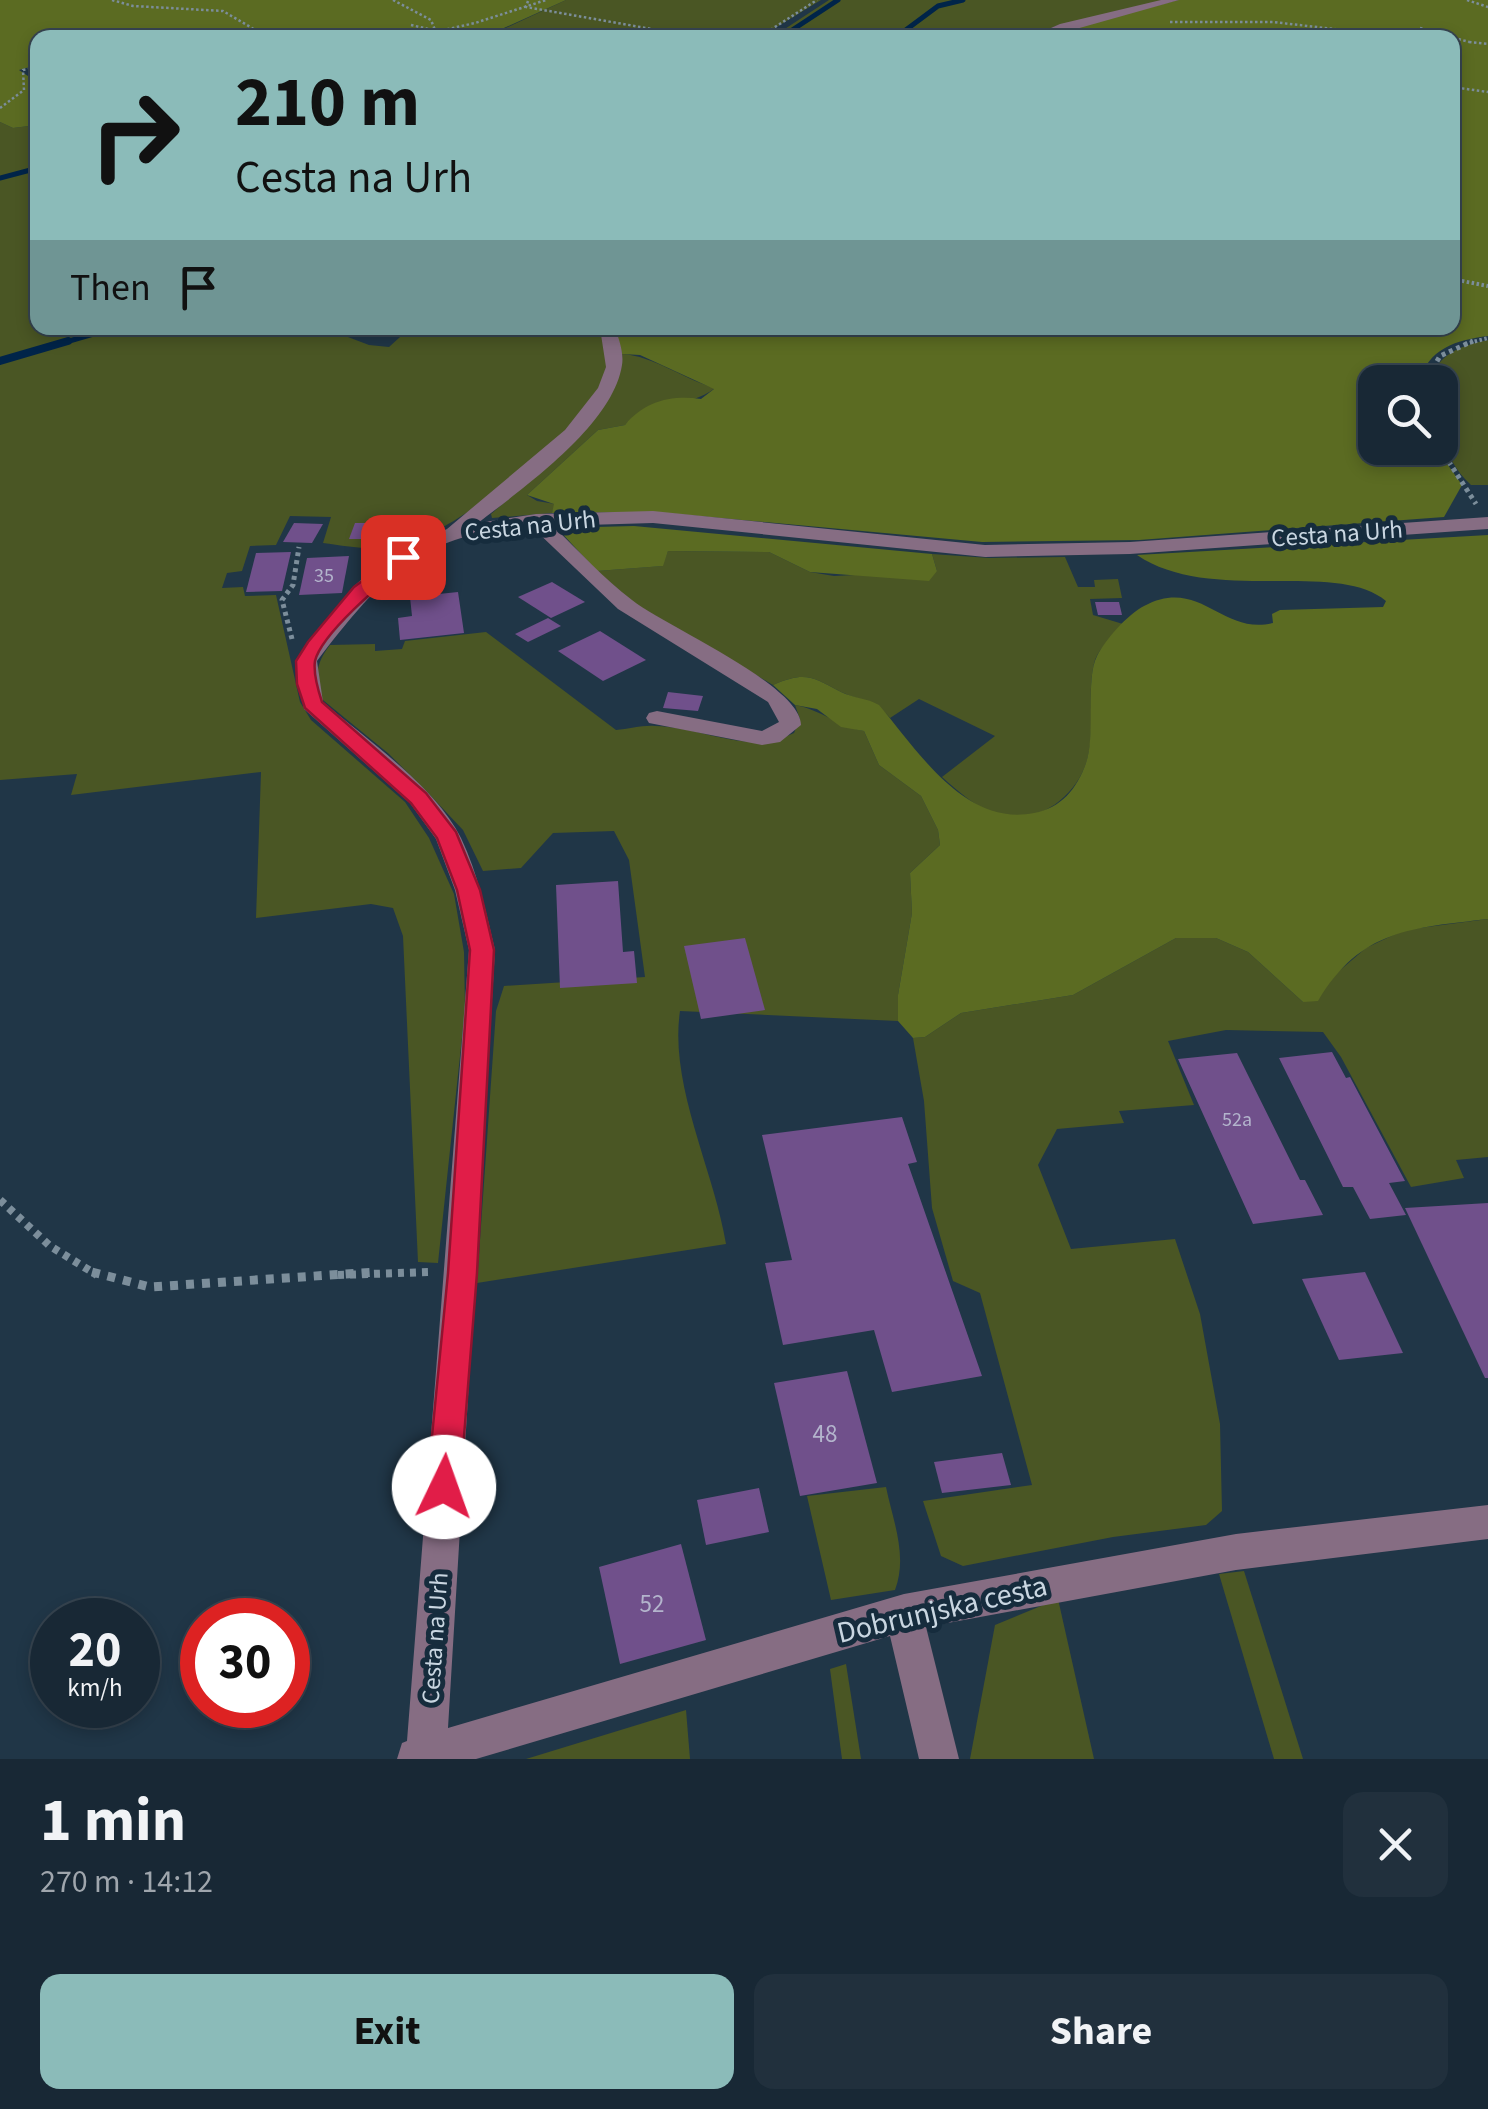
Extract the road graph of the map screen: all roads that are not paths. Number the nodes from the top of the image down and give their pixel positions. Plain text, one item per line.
1 (1174, 0) edge
2 (1054, 30) edge
3 (609, 335) edge
4 (536, 520) junction
5 (1487, 522) edge
6 (453, 532) junction
7 (658, 718) dead end
8 (1488, 1522) edge
9 (904, 1613) junction
10 (421, 1757) edge
11 (940, 1759) edge

1 - 2 street
3 - 6 street
4 - 5 street, Cesta na Urh
4 - 6 street, Cesta na Urh
4 - 7 street
6 - 10 street, Cesta na Urh
8 - 9 street, Dobrunjska cesta
9 - 10 street, Dobrunjska cesta
9 - 11 street

